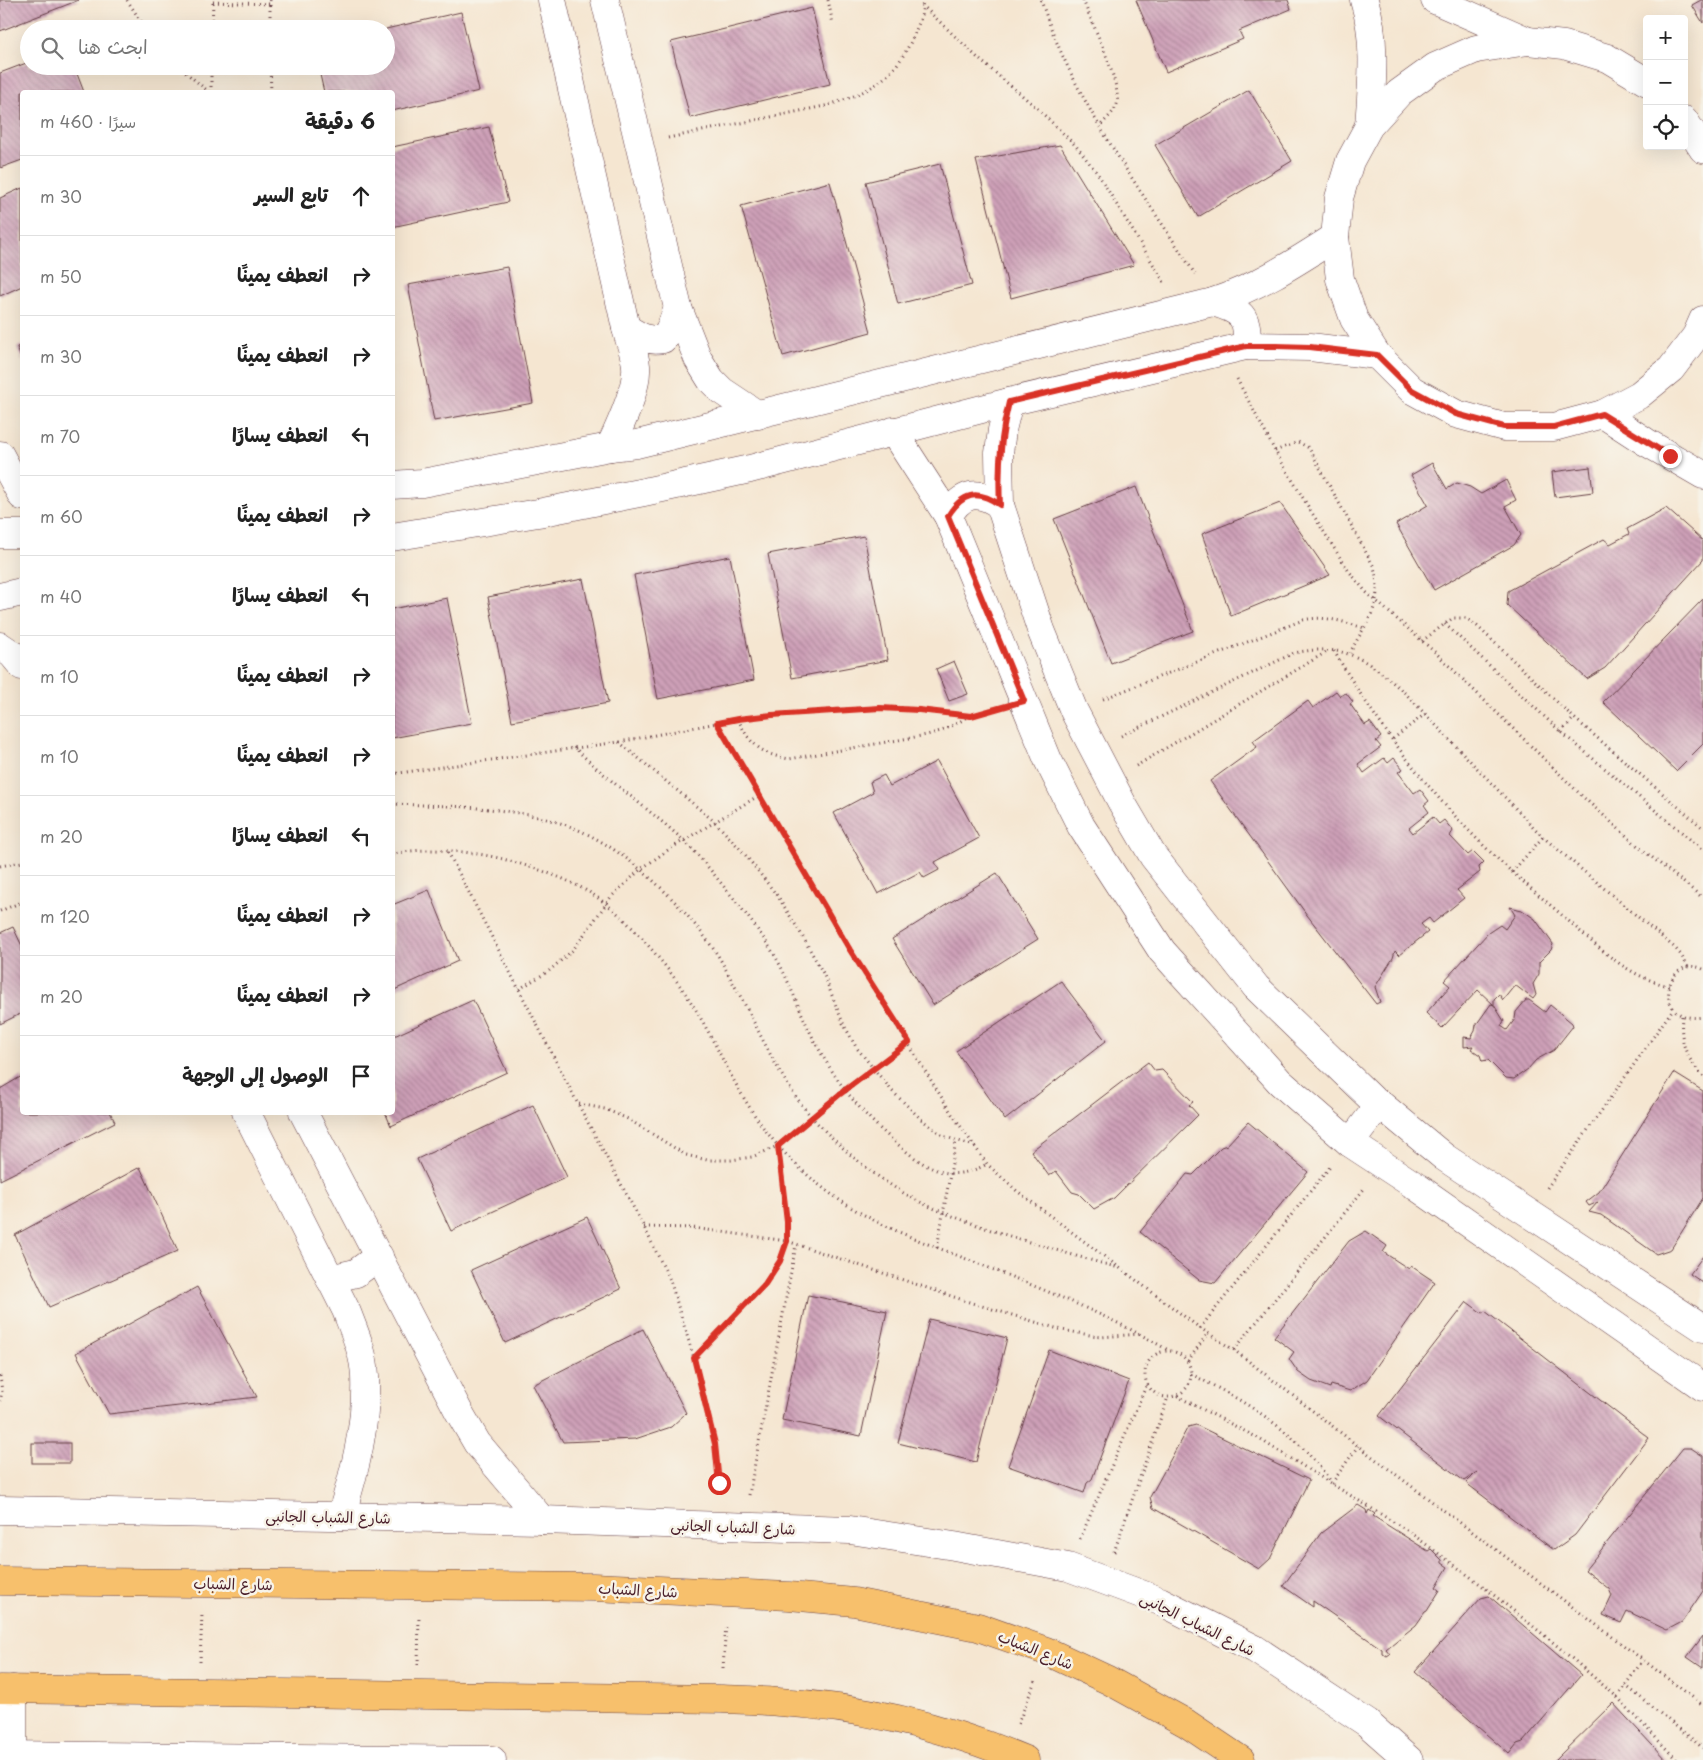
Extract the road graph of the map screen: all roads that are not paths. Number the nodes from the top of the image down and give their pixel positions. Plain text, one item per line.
1 (552, 0) edge
2 (605, 0) edge
3 (1364, 0) edge
4 (1435, 0) edge
5 (1528, 40) junction
6 (1643, 80) edge
7 (1369, 126) junction
8 (1688, 126) edge
9 (1703, 149) edge
10 (1335, 237) junction
11 (1213, 302) junction
12 (678, 308) junction
13 (1703, 320) edge
14 (626, 328) junction
15 (1234, 349) junction
16 (1377, 355) junction
17 (1009, 402) junction
18 (1602, 414) junction
19 (758, 415) junction
20 (893, 431) junction
21 (610, 447) junction
22 (0, 455) edge
23 (1703, 475) edge
24 (395, 486) edge
25 (20, 492) edge
26 (1000, 505) junction
27 (948, 516) junction
28 (0, 534) edge
29 (20, 534) edge
30 (395, 537) edge
31 (20, 592) edge
32 (0, 597) edge
33 (0, 646) edge
34 (20, 664) edge
35 (1380, 1104) junction
36 (248, 1115) edge
37 (305, 1115) edge
38 (1350, 1142) junction
39 (379, 1256) junction
40 (330, 1279) junction
41 (1703, 1328) edge
42 (1703, 1387) edge
43 (0, 1510) edge
44 (341, 1516) junction
45 (542, 1520) junction
46 (0, 1581) edge
47 (6, 1689) edge
48 (9, 1756) edge
49 (1016, 1756) edge
50 (492, 1760) edge
51 (1241, 1760) edge
52 (1409, 1760) edge

1 - 14 street
2 - 12 street
3 - 7 street
4 - 5 street
5 - 6 street
5 - 7 street
7 - 10 street
8 - 9 street
10 - 11 street
10 - 16 street
11 - 15 street
11 - 19 street
12 - 14 street
12 - 19 street
13 - 18 street
14 - 21 street
15 - 16 street
15 - 17 street
16 - 18 street
17 - 20 street
17 - 26 street
18 - 23 street
19 - 21 street
20 - 27 street
20 - 30 street
21 - 24 street
22 - 25 street
26 - 27 street
26 - 35 street
27 - 38 street
28 - 29 street
31 - 32 street
33 - 34 street
35 - 38 street
35 - 41 street
36 - 40 street
37 - 39 street
38 - 42 street
39 - 40 street
39 - 45 street
40 - 44 street
43 - 44 street, شارع الشباب الجانبى
44 - 45 street, شارع الشباب الجانبى
45 - 52 street, شارع الشباب الجانبى
46 - 51 main road, شارع الشباب
47 - 48 street
47 - 49 main road
48 - 50 street

